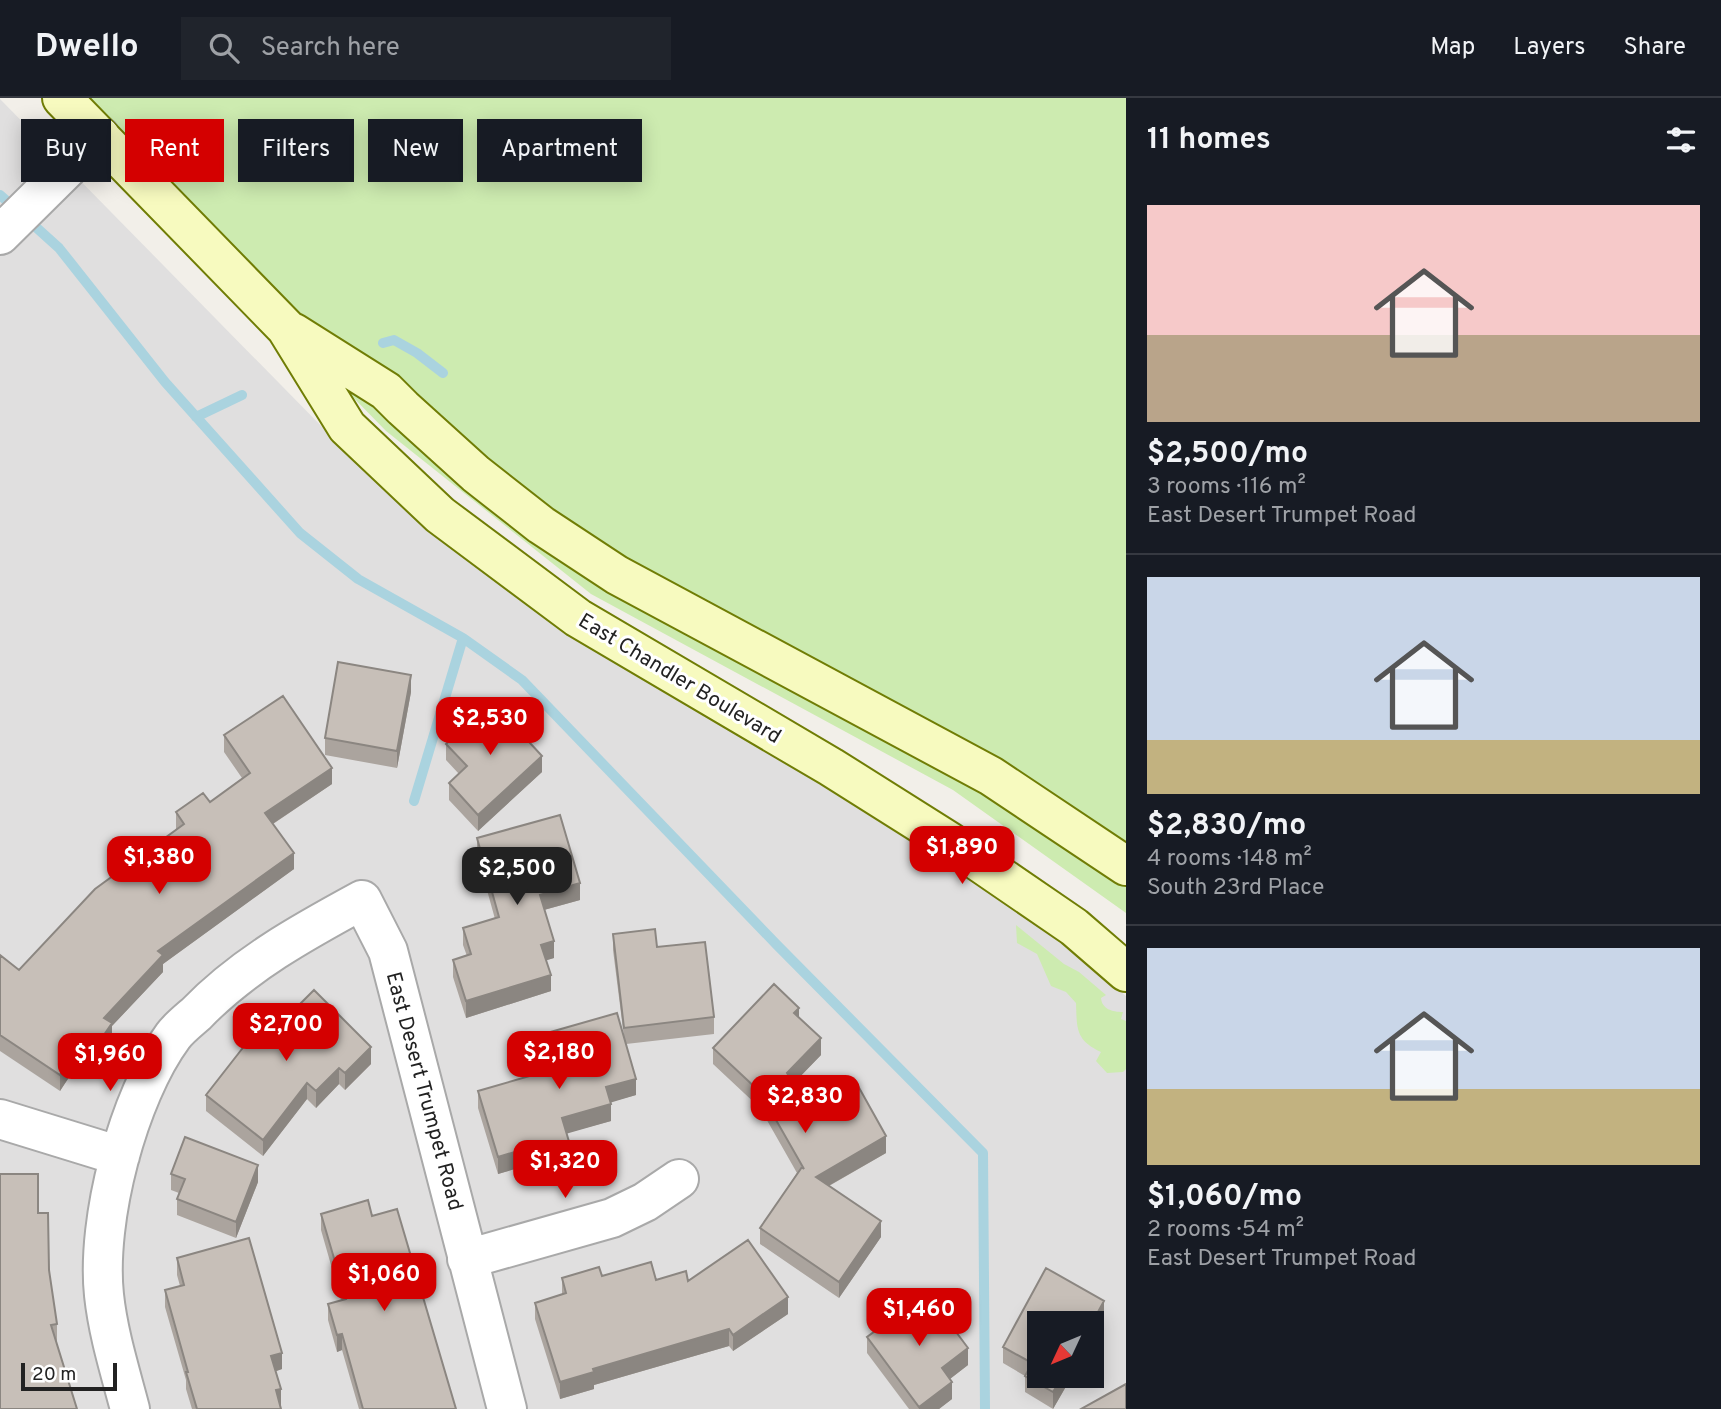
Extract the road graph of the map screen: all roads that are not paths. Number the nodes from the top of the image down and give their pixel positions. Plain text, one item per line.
1 (62, 98) edge
2 (83, 119) edge
3 (111, 147) edge
4 (53, 182) edge
5 (0, 234) edge
6 (286, 328) junction
7 (1126, 866) edge
8 (1126, 972) edge
9 (0, 1119) edge
10 (120, 1156) junction
11 (680, 1180) dead end
12 (467, 1259) junction
13 (130, 1409) edge
14 (507, 1409) edge

1 - 2 main road, East Chandler Boulevard
3 - 6 main road, East Chandler Boulevard
4 - 5 street
6 - 7 main road, East Chandler Boulevard
6 - 8 main road, East Chandler Boulevard
9 - 10 street
10 - 12 street, East Desert Trumpet Road
10 - 13 street
11 - 12 street
12 - 14 street, East Desert Trumpet Road

